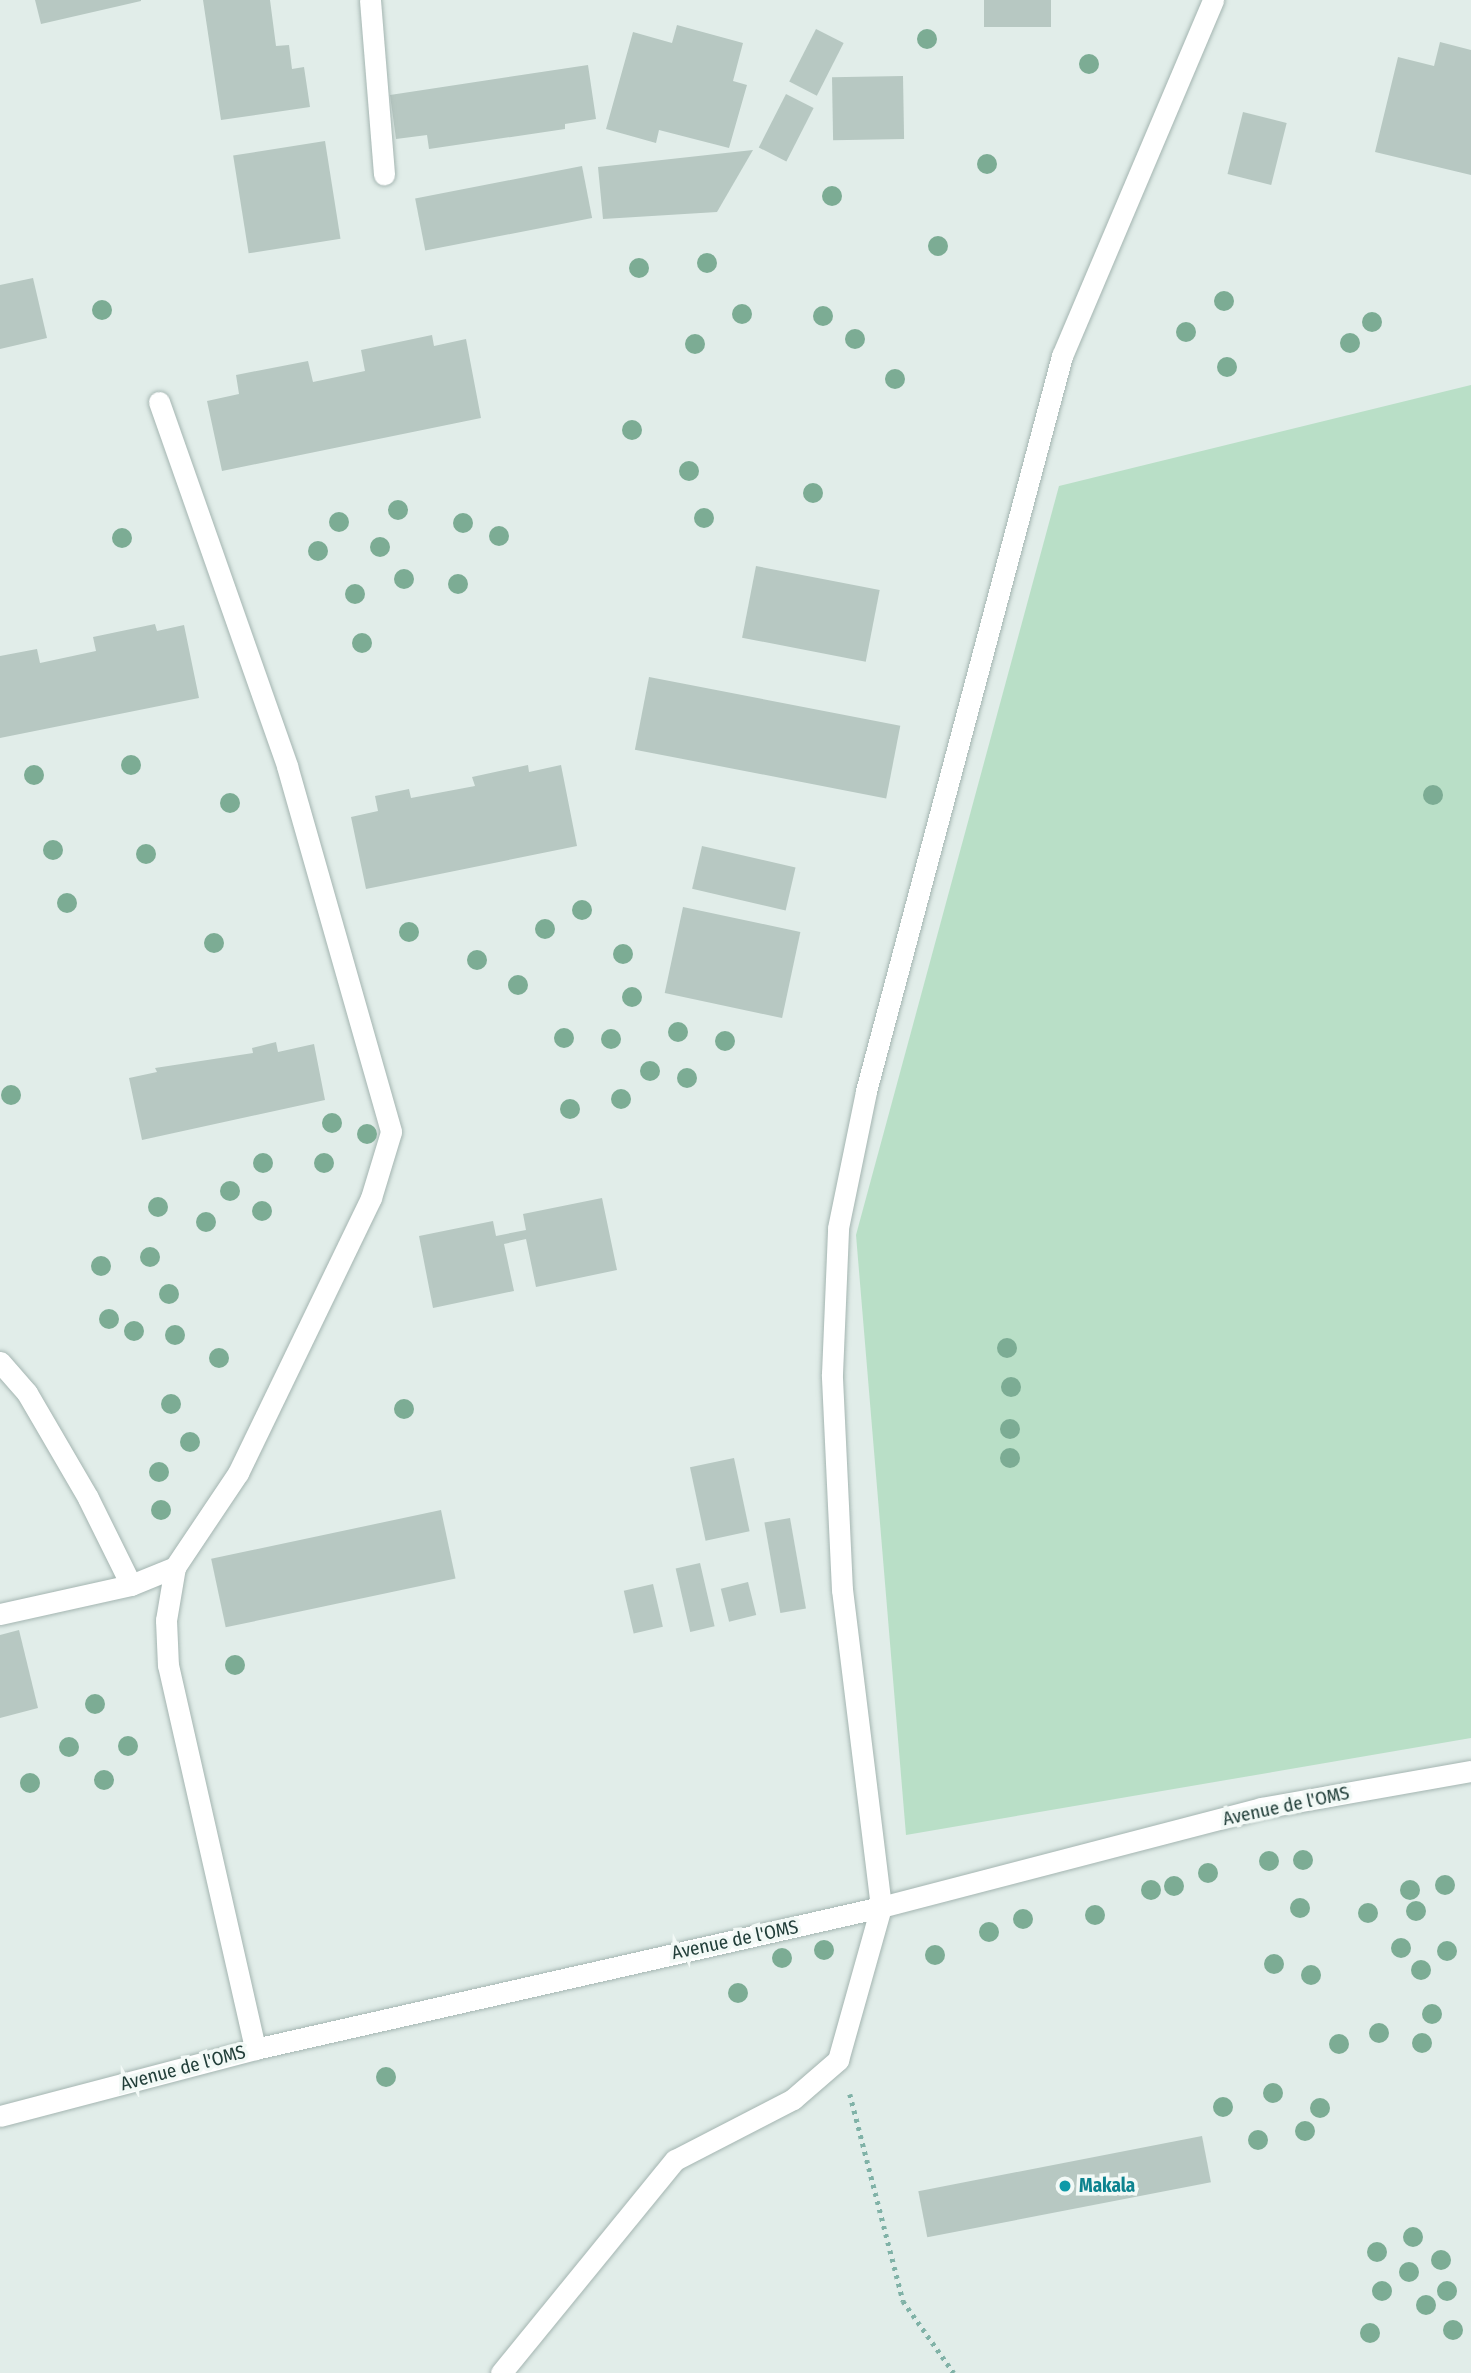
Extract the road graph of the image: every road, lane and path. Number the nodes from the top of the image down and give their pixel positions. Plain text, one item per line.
1 (370, 0) edge
2 (1213, 0) edge
3 (384, 174) dead end
4 (159, 402) dead end
5 (0, 1362) edge
6 (175, 1567) junction
7 (131, 1585) junction
8 (0, 1614) edge
9 (1471, 1771) edge
10 (881, 1907) junction
11 (255, 2049) junction
12 (838, 2060) junction
13 (0, 2116) edge
14 (501, 2373) edge
15 (954, 2373) edge

1 - 3 street
2 - 10 street
4 - 6 street
5 - 7 street
6 - 7 street
6 - 11 street
7 - 8 street
9 - 10 street, Avenue de l'OMS
10 - 11 street, Avenue de l'OMS
10 - 12 street
11 - 13 street, Avenue de l'OMS
12 - 14 street
12 - 15 path

